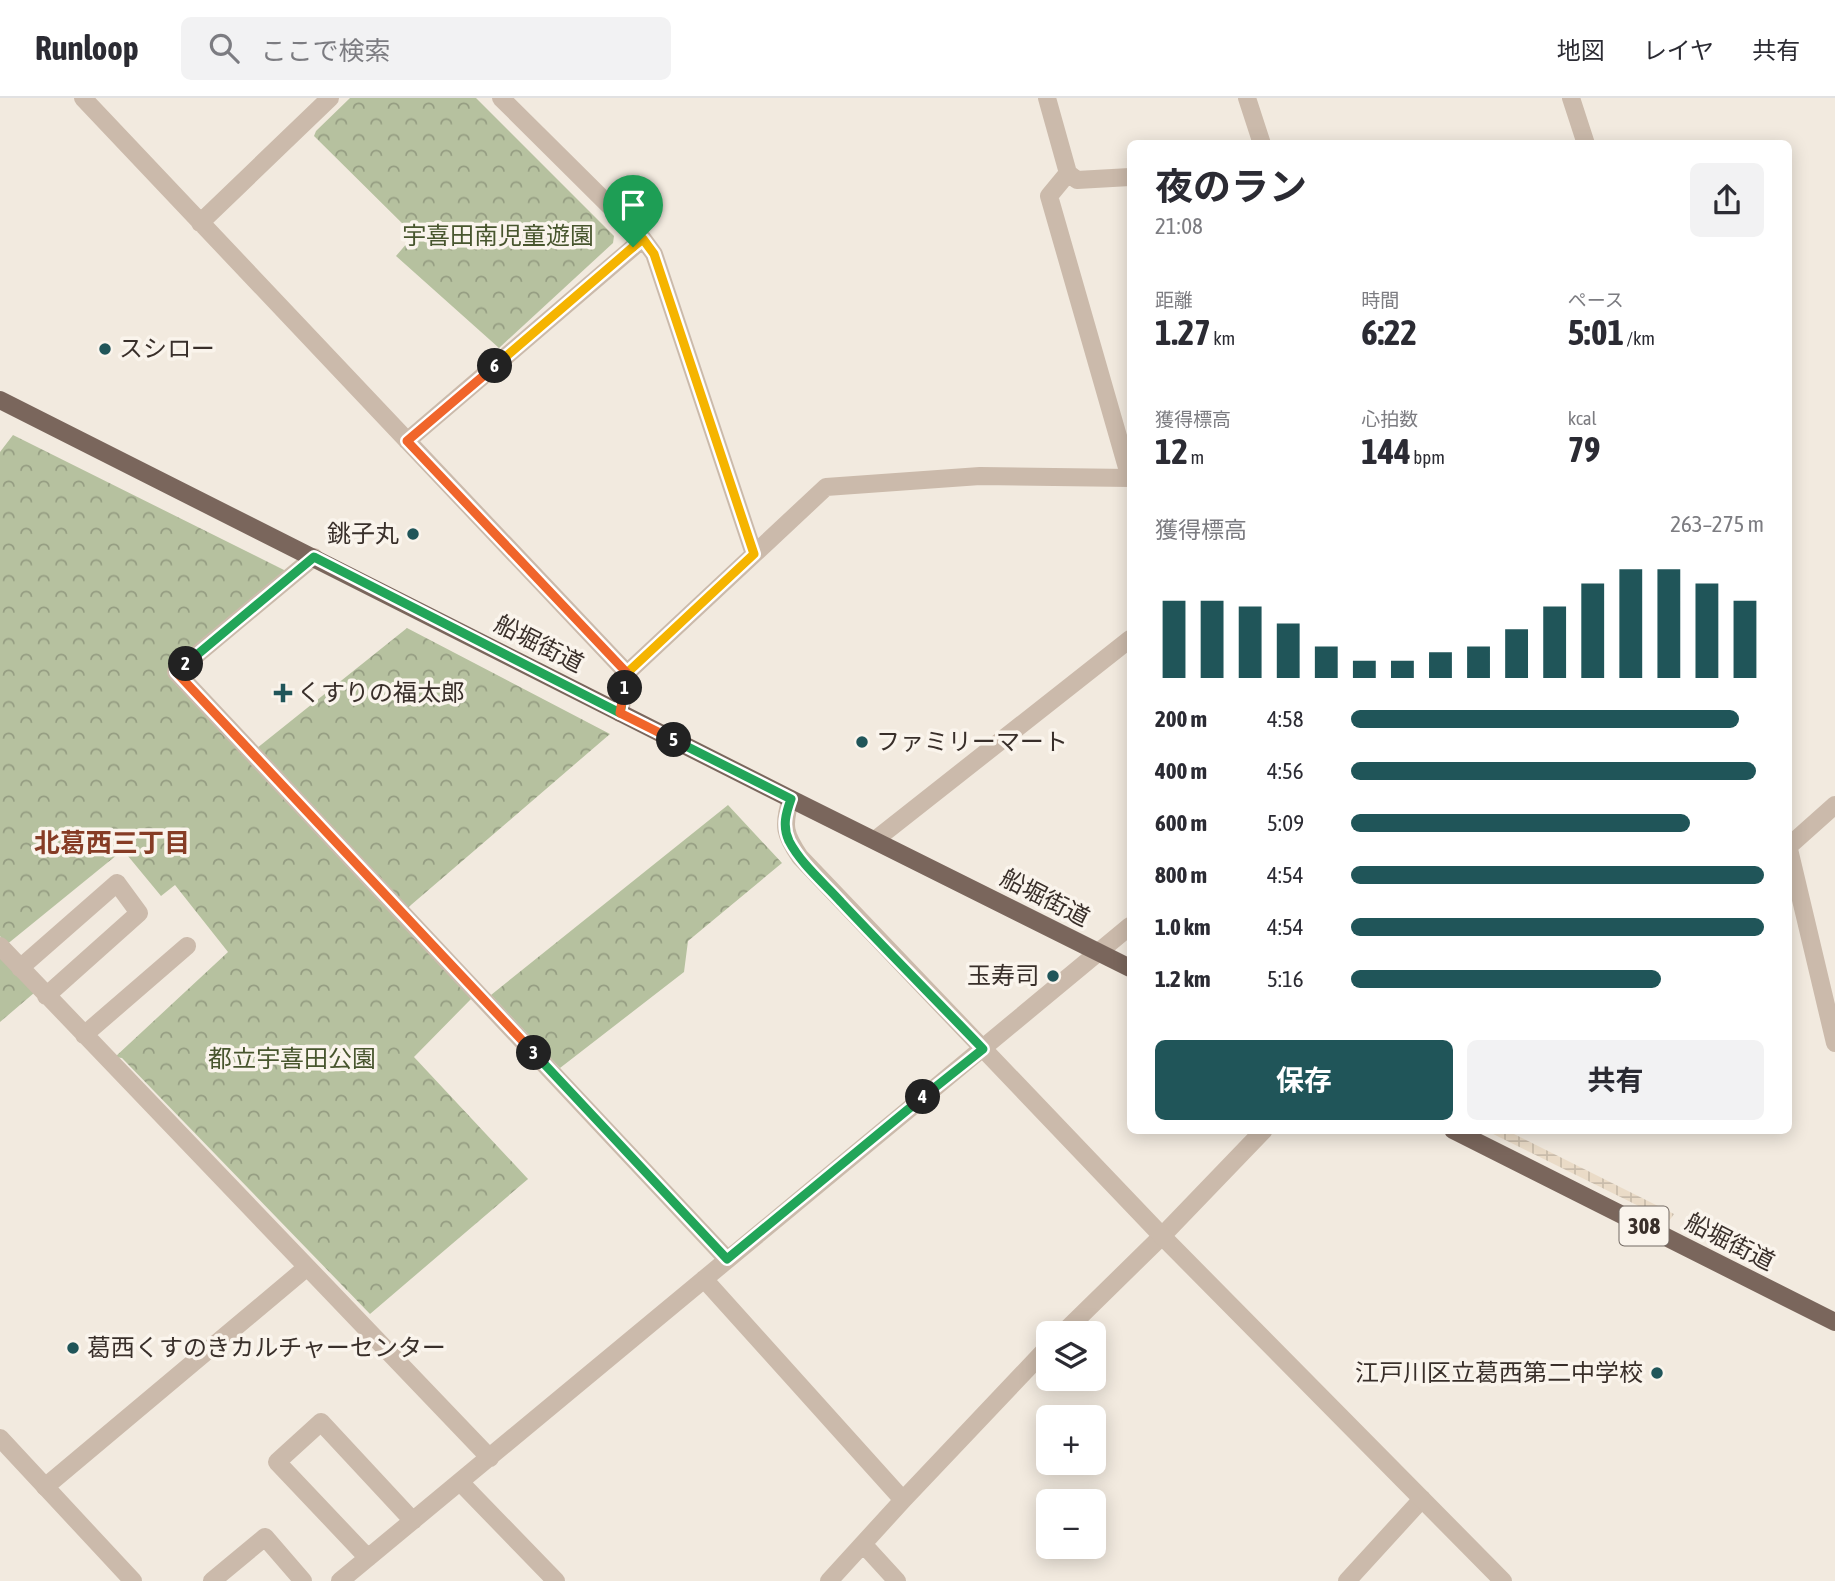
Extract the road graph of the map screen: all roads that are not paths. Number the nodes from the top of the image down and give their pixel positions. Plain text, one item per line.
1 (83, 98) edge
2 (330, 98) edge
3 (501, 98) edge
4 (1047, 98) edge
5 (1247, 98) edge
6 (1571, 98) edge
7 (1261, 140) edge
8 (1585, 140) edge
9 (1068, 173) junction
10 (1127, 177) edge
11 (200, 223) junction
12 (643, 239) junction
13 (0, 400) edge
14 (407, 441) junction
15 (1127, 468) edge
16 (1127, 478) edge
17 (754, 554) junction
18 (314, 557) junction
19 (1127, 641) edge
20 (627, 673) junction
21 (620, 713) junction
22 (791, 799) junction
23 (1835, 805) edge
24 (875, 840) junction
25 (1792, 843) edge
26 (1792, 859) edge
27 (1127, 929) edge
28 (0, 946) edge
29 (187, 946) dead end
30 (1099, 952) junction
31 (1127, 966) edge
32 (20, 968) junction
33 (46, 996) junction
34 (84, 1035) junction
35 (1835, 1043) edge
36 (983, 1049) junction
37 (1260, 1134) edge
38 (1461, 1134) edge
39 (1162, 1236) junction
40 (727, 1259) junction
41 (306, 1268) junction
42 (704, 1279) junction
43 (1075, 1321) edge
44 (1835, 1322) edge
45 (1036, 1361) edge
46 (2, 1444) edge
47 (490, 1458) junction
48 (460, 1482) junction
49 (45, 1487) junction
50 (1422, 1499) junction
51 (903, 1500) junction
52 (413, 1521) junction
53 (864, 1545) junction
54 (368, 1558) junction
55 (133, 1581) edge
56 (212, 1581) edge
57 (303, 1581) edge
58 (340, 1581) edge
59 (556, 1581) edge
60 (829, 1581) edge
61 (898, 1581) edge
62 (1346, 1581) edge
63 (1503, 1581) edge

1 - 11 street
2 - 11 street
3 - 12 street
4 - 9 street
5 - 7 street
6 - 8 street
9 - 10 street
9 - 15 street
11 - 14 street
12 - 14 street
12 - 17 street
13 - 18 main road, 船堀街道
14 - 20 street
16 - 17 street
17 - 20 street
18 - 21 main road, 船堀街道
18 - 40 street
19 - 24 street
20 - 21 street
21 - 22 main road, 船堀街道
22 - 24 main road, 船堀街道
22 - 36 street
23 - 25 street
24 - 30 main road, 船堀街道
26 - 35 street
27 - 30 street
28 - 32 street
29 - 34 street
30 - 31 main road, 船堀街道
30 - 36 street
32 - 33 street
32 - 33 street
33 - 34 street
34 - 41 street
36 - 39 street
36 - 40 street
37 - 39 street
38 - 44 main road, 船堀街道 / 308
39 - 43 street
39 - 50 street
40 - 42 street
41 - 47 street
41 - 49 street
42 - 47 street
42 - 51 street
45 - 51 street
46 - 49 street
47 - 48 street
48 - 52 street
48 - 59 street
49 - 55 street
50 - 62 street
50 - 63 street
51 - 53 street
52 - 54 street
52 - 54 street
53 - 60 street
53 - 61 street
54 - 58 street
56 - 57 street

